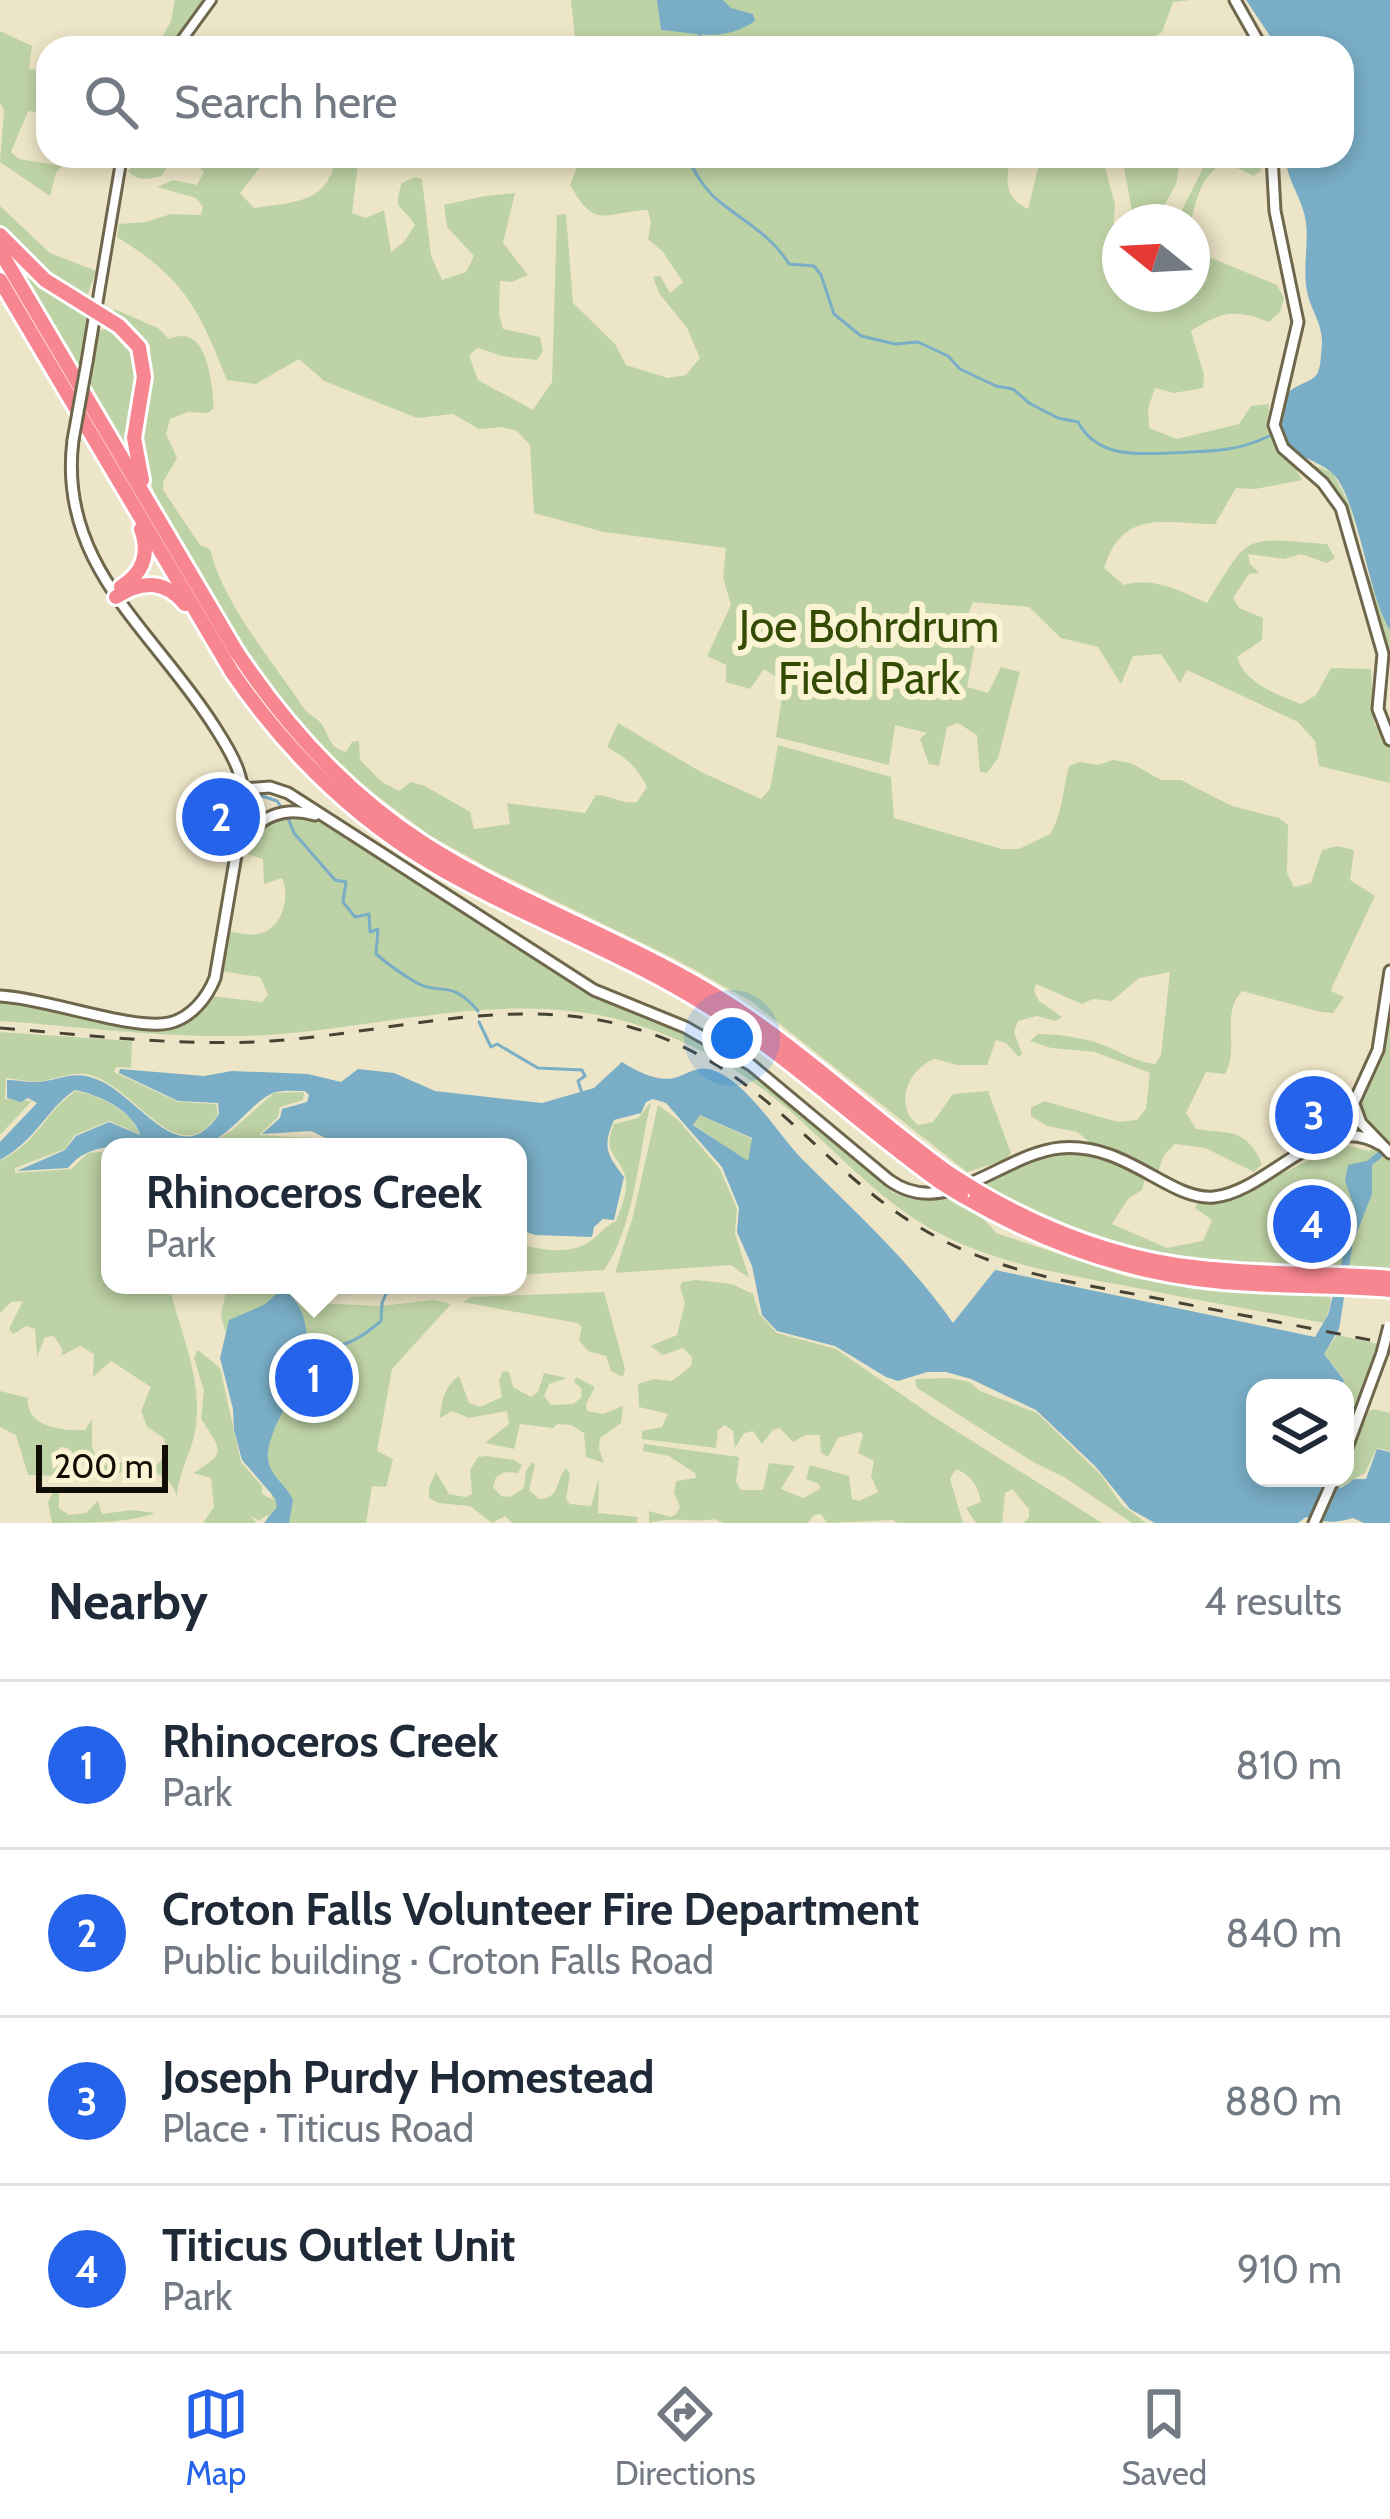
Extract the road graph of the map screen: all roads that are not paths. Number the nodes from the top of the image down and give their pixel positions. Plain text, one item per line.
1 (212, 0) edge
2 (1235, 0) edge
3 (185, 36) edge
4 (1255, 36) edge
5 (120, 168) edge
6 (1272, 168) edge
7 (0, 235) edge
8 (0, 251) edge
9 (0, 280) edge
10 (95, 313) junction
11 (141, 505) junction
12 (115, 594) junction
13 (209, 634) junction
14 (1390, 740) edge
15 (244, 789) junction
16 (337, 826) junction
17 (235, 858) junction
18 (1390, 971) edge
19 (0, 995) edge
20 (1354, 1099) junction
21 (1330, 1139) junction
22 (1385, 1149) edge
23 (945, 1178) junction
24 (1390, 1278) edge
25 (1352, 1282) junction
26 (1390, 1290) edge
27 (1389, 1324) edge
28 (1354, 1429) edge
29 (1330, 1487) edge
30 (1314, 1523) edge

1 - 3 street
2 - 4 main road
5 - 10 street
6 - 14 main road
7 - 10 highway
8 - 11 highway
9 - 11 highway
10 - 11 highway
10 - 12 main road, bridge
11 - 12 highway
11 - 13 highway
11 - 23 highway
12 - 13 highway
12 - 15 main road
13 - 23 highway
15 - 16 main road
15 - 17 main road
16 - 17 main road
16 - 21 main road
17 - 19 main road
18 - 20 main road
20 - 21 main road
20 - 22 main road
21 - 22 main road
23 - 25 highway, bridge
24 - 25 highway
25 - 26 highway
27 - 28 main road, bridge
29 - 30 main road

